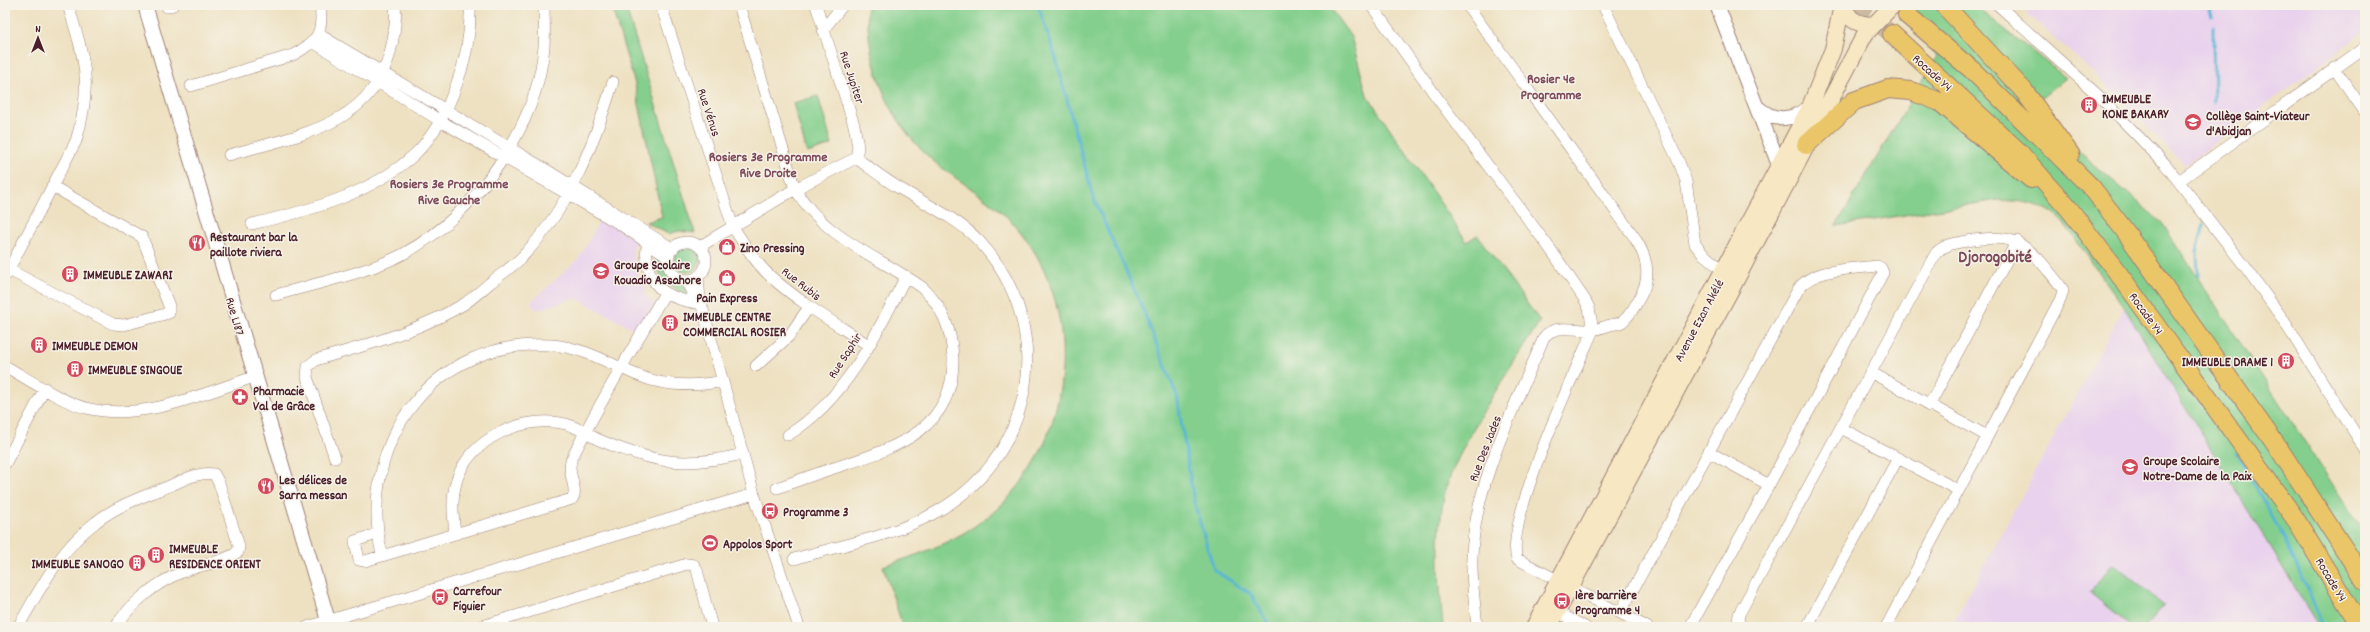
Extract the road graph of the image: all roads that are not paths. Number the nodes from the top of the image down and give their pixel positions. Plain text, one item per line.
1 (68, 5) edge
2 (145, 5) edge
3 (320, 5) edge
4 (395, 5) edge
5 (470, 5) edge
6 (544, 5) edge
7 (661, 5) edge
8 (739, 5) edge
9 (816, 5) edge
10 (842, 5) edge
11 (1371, 5) edge
12 (1468, 5) edge
13 (1603, 5) edge
14 (1717, 5) edge
15 (1842, 5) edge
16 (1944, 5) edge
17 (1998, 5) edge
18 (1900, 10) edge
19 (1872, 25) junction
20 (823, 30) junction
21 (1892, 34) tunnel mouth
22 (316, 38) junction
23 (2365, 47) edge
24 (2334, 68) junction
25 (381, 78) junction
26 (613, 82) dead end
27 (191, 86) dead end
28 (1756, 106) junction
29 (1810, 107) junction
30 (446, 110) junction
31 (2365, 112) edge
32 (440, 120) junction
33 (1806, 145) junction
34 (506, 152) junction
35 (229, 155) dead end
36 (856, 158) junction
37 (1779, 165) junction
38 (2179, 181) junction
39 (52, 186) junction
40 (2092, 188) junction
41 (569, 189) junction
42 (795, 189) junction
43 (2070, 210) junction
44 (252, 224) dead end
45 (733, 227) junction
46 (650, 239) junction
47 (2017, 241) junction
48 (699, 247) junction
49 (671, 253) junction
50 (7, 273) edge
51 (906, 276) junction
52 (1730, 276) junction
53 (698, 277) junction
54 (685, 280) junction
55 (665, 293) junction
56 (276, 295) dead end
57 (701, 301) junction
58 (809, 307) junction
59 (1593, 330) junction
60 (868, 345) junction
61 (5, 366) edge
62 (756, 366) dead end
63 (622, 368) junction
64 (1872, 373) junction
65 (254, 377) junction
66 (723, 382) junction
67 (45, 388) junction
68 (1929, 406) junction
69 (1841, 428) junction
70 (584, 433) junction
71 (788, 435) dead end
72 (1987, 436) junction
73 (2365, 449) edge
74 (1709, 452) junction
75 (743, 454) junction
76 (335, 458) dead end
77 (1898, 458) junction
78 (5, 464) edge
79 (1769, 485) junction
80 (777, 488) dead end
81 (1958, 490) junction
82 (754, 494) junction
83 (455, 533) junction
84 (377, 534) junction
85 (382, 555) junction
86 (794, 559) dead end
87 (2365, 581) edge
88 (1565, 586) junction
89 (1558, 612) junction
90 (1620, 613) junction
91 (514, 622) edge
92 (329, 624) edge
93 (18, 627) edge
94 (115, 627) edge
95 (307, 627) edge
96 (479, 627) edge
97 (712, 627) edge
98 (799, 627) edge
99 (1477, 627) edge
100 (1534, 627) edge
101 (1550, 627) edge
102 (1585, 627) edge
103 (1647, 627) edge
104 (1690, 627) edge
105 (1742, 627) edge
106 (1807, 627) edge
107 (1886, 627) edge
108 (2361, 627) edge

1 - 39 street
2 - 65 street, Rue L187
3 - 22 street
4 - 25 street
5 - 30 street
6 - 34 street
7 - 45 street, Rue Vénus
8 - 42 street
9 - 20 street, Rue Jupiter
10 - 20 street
11 - 59 street
12 - 59 street
13 - 52 street
14 - 28 street
15 - 19 main road
15 - 29 main road, Avenue Ezan Akélé
16 - 40 highway
17 - 38 street
18 - 19 main road, Avenue Ezan Akélé
18 - 40 highway, Rocade Y4
19 - 33 main road, Avenue Ezan Akélé
20 - 36 street, Rue Jupiter
21 - 43 highway, Rocade Y4
22 - 25 street
22 - 27 street
23 - 24 street
24 - 31 street
24 - 38 street
25 - 30 street
25 - 32 street
25 - 35 street
26 - 41 street
28 - 29 street
28 - 37 street
29 - 37 main road, Avenue Ezan Akélé
30 - 32 street
30 - 34 street
32 - 34 street
32 - 44 street
33 - 43 highway
33 - 52 main road, Avenue Ezan Akélé
34 - 41 street
34 - 56 street
36 - 42 street
36 - 86 street
37 - 52 main road, Avenue Ezan Akélé
38 - 73 street
39 - 50 street
39 - 50 street
40 - 87 highway, Rocade Y4
41 - 46 street
41 - 76 street
42 - 45 street
42 - 51 street
43 - 108 highway, Rocade Y4
45 - 48 street
45 - 58 street, Rue Rubis
46 - 49 street
46 - 55 street
47 - 64 street
47 - 68 street
47 - 72 street
48 - 49 street
48 - 53 street
49 - 54 street
51 - 60 street, Rue Saphir
51 - 80 street
52 - 88 main road, Avenue Ezan Akélé
53 - 54 street
53 - 57 street
54 - 57 street
55 - 57 street
55 - 63 street
57 - 66 street
58 - 60 street, Rue Rubis
58 - 62 street
59 - 88 street
59 - 99 street, Rue Des Jades
60 - 71 street, Rue Saphir
61 - 67 street
63 - 66 street
63 - 70 street
63 - 84 street
64 - 68 street
64 - 69 street
65 - 67 street
65 - 92 street, Rue L187
66 - 75 street
67 - 78 street
68 - 72 street
69 - 77 street
69 - 105 street
70 - 75 street
70 - 83 street
70 - 83 street
72 - 81 street
74 - 79 street
74 - 79 street
74 - 90 street
75 - 82 street
77 - 81 street
77 - 106 street
79 - 104 street
81 - 107 street
82 - 92 street
82 - 98 street
83 - 85 street
84 - 85 street
84 - 85 street
88 - 89 main road, Avenue Ezan Akélé
88 - 90 street
88 - 100 main road, Avenue Ezan Akélé
89 - 101 main road, Avenue Ezan Akélé
89 - 102 street
90 - 103 street
91 - 96 street
91 - 97 street
92 - 95 street
93 - 94 street

